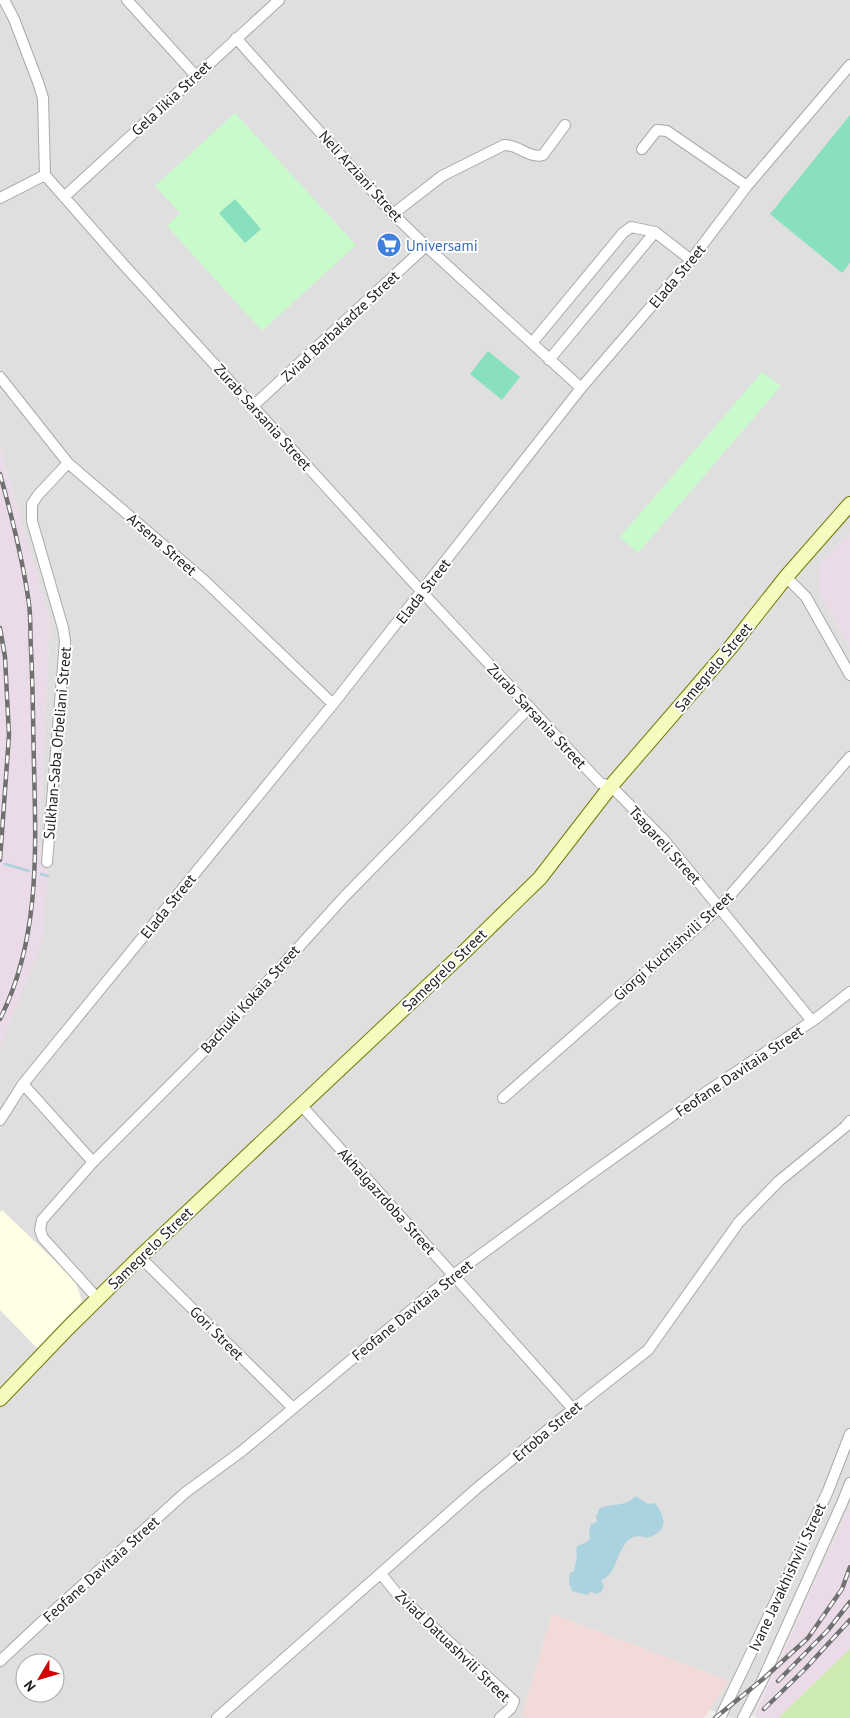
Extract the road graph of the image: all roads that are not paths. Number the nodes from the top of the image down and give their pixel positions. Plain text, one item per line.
1 (4, 0) edge
2 (127, 0) edge
3 (279, 0) edge
4 (236, 38) junction
5 (850, 66) edge
6 (196, 76) junction
7 (565, 126) dead end
8 (642, 149) dead end
9 (45, 175) junction
10 (747, 186) junction
11 (64, 196) junction
12 (0, 198) edge
13 (393, 214) junction
14 (655, 232) junction
15 (426, 246) junction
16 (691, 260) junction
17 (532, 344) junction
18 (549, 360) junction
19 (0, 377) edge
20 (581, 388) junction
21 (253, 406) junction
22 (68, 463) junction
23 (850, 504) edge
24 (786, 577) junction
25 (422, 592) junction
26 (850, 675) edge
27 (333, 704) junction
28 (530, 707) junction
29 (850, 757) edge
30 (611, 786) junction
31 (47, 862) dead end
32 (720, 907) junction
33 (850, 992) edge
34 (812, 1021) junction
35 (23, 1084) junction
36 (503, 1098) dead end
37 (301, 1105) junction
38 (0, 1120) edge
39 (850, 1121) edge
40 (93, 1162) junction
41 (140, 1257) junction
42 (453, 1275) junction
43 (98, 1299) junction
44 (0, 1399) edge
45 (293, 1408) junction
46 (573, 1409) junction
47 (850, 1434) edge
48 (850, 1483) edge
49 (381, 1574) junction
50 (0, 1661) edge
51 (722, 1714) edge
52 (217, 1718) edge
53 (500, 1718) edge
54 (736, 1718) edge
55 (743, 1718) edge

1 - 9 street
2 - 6 street
3 - 4 street, Gela Jikia Street
4 - 6 street, Gela Jikia Street
4 - 13 street, Neli Arziani Street
5 - 10 street, Elada Street
6 - 11 street, Gela Jikia Street
7 - 13 street
8 - 10 street
9 - 11 street, Zurab Sarsania Street
9 - 12 street
10 - 16 street, Elada Street
11 - 21 street, Zurab Sarsania Street
13 - 15 street, Neli Arziani Street
14 - 16 street
14 - 17 street
14 - 18 street
15 - 17 street, Neli Arziani Street
15 - 21 street, Zviad Barbakadze Street
16 - 20 street, Elada Street
17 - 18 street, Neli Arziani Street
18 - 20 street, Neli Arziani Street
19 - 22 street, Arsena Street
20 - 25 street, Elada Street
21 - 25 street, Zurab Sarsania Street
22 - 27 street, Arsena Street
22 - 31 street, Sulkhan-Saba Orbeliani Street
23 - 24 main road, Samegrelo Street
24 - 26 street
24 - 30 main road, Samegrelo Street
25 - 27 street, Elada Street
25 - 28 street, Zurab Sarsania Street
27 - 35 street, Elada Street
28 - 30 street, Zurab Sarsania Street
28 - 40 street, Bachuki Kokaia Street
29 - 32 street, Giorgi Kuchishvili Street
30 - 32 street, Tsagareli Street
30 - 37 main road, Samegrelo Street
32 - 34 street, Tsagareli Street
32 - 36 street, Giorgi Kuchishvili Street
33 - 34 street, Feofane Davitaia Street
34 - 42 street, Feofane Davitaia Street
35 - 38 street, Elada Street
35 - 40 street
37 - 41 main road, Samegrelo Street
37 - 42 street, Akhalgazrdoba Street
39 - 46 street, Ertoba Street
40 - 43 street, Bachuki Kokaia Street
41 - 43 main road, Samegrelo Street
41 - 45 street, Gori Street
42 - 45 street, Feofane Davitaia Street
42 - 46 street, Akhalgazrdoba Street
43 - 44 main road, Samegrelo Street
45 - 50 street, Feofane Davitaia Street
46 - 49 street, Ertoba Street
47 - 51 street, Ivane Javakhishvili Street
48 - 55 street
49 - 52 street, Ertoba Street
49 - 53 street, Zviad Datuashvili Street
51 - 54 street

